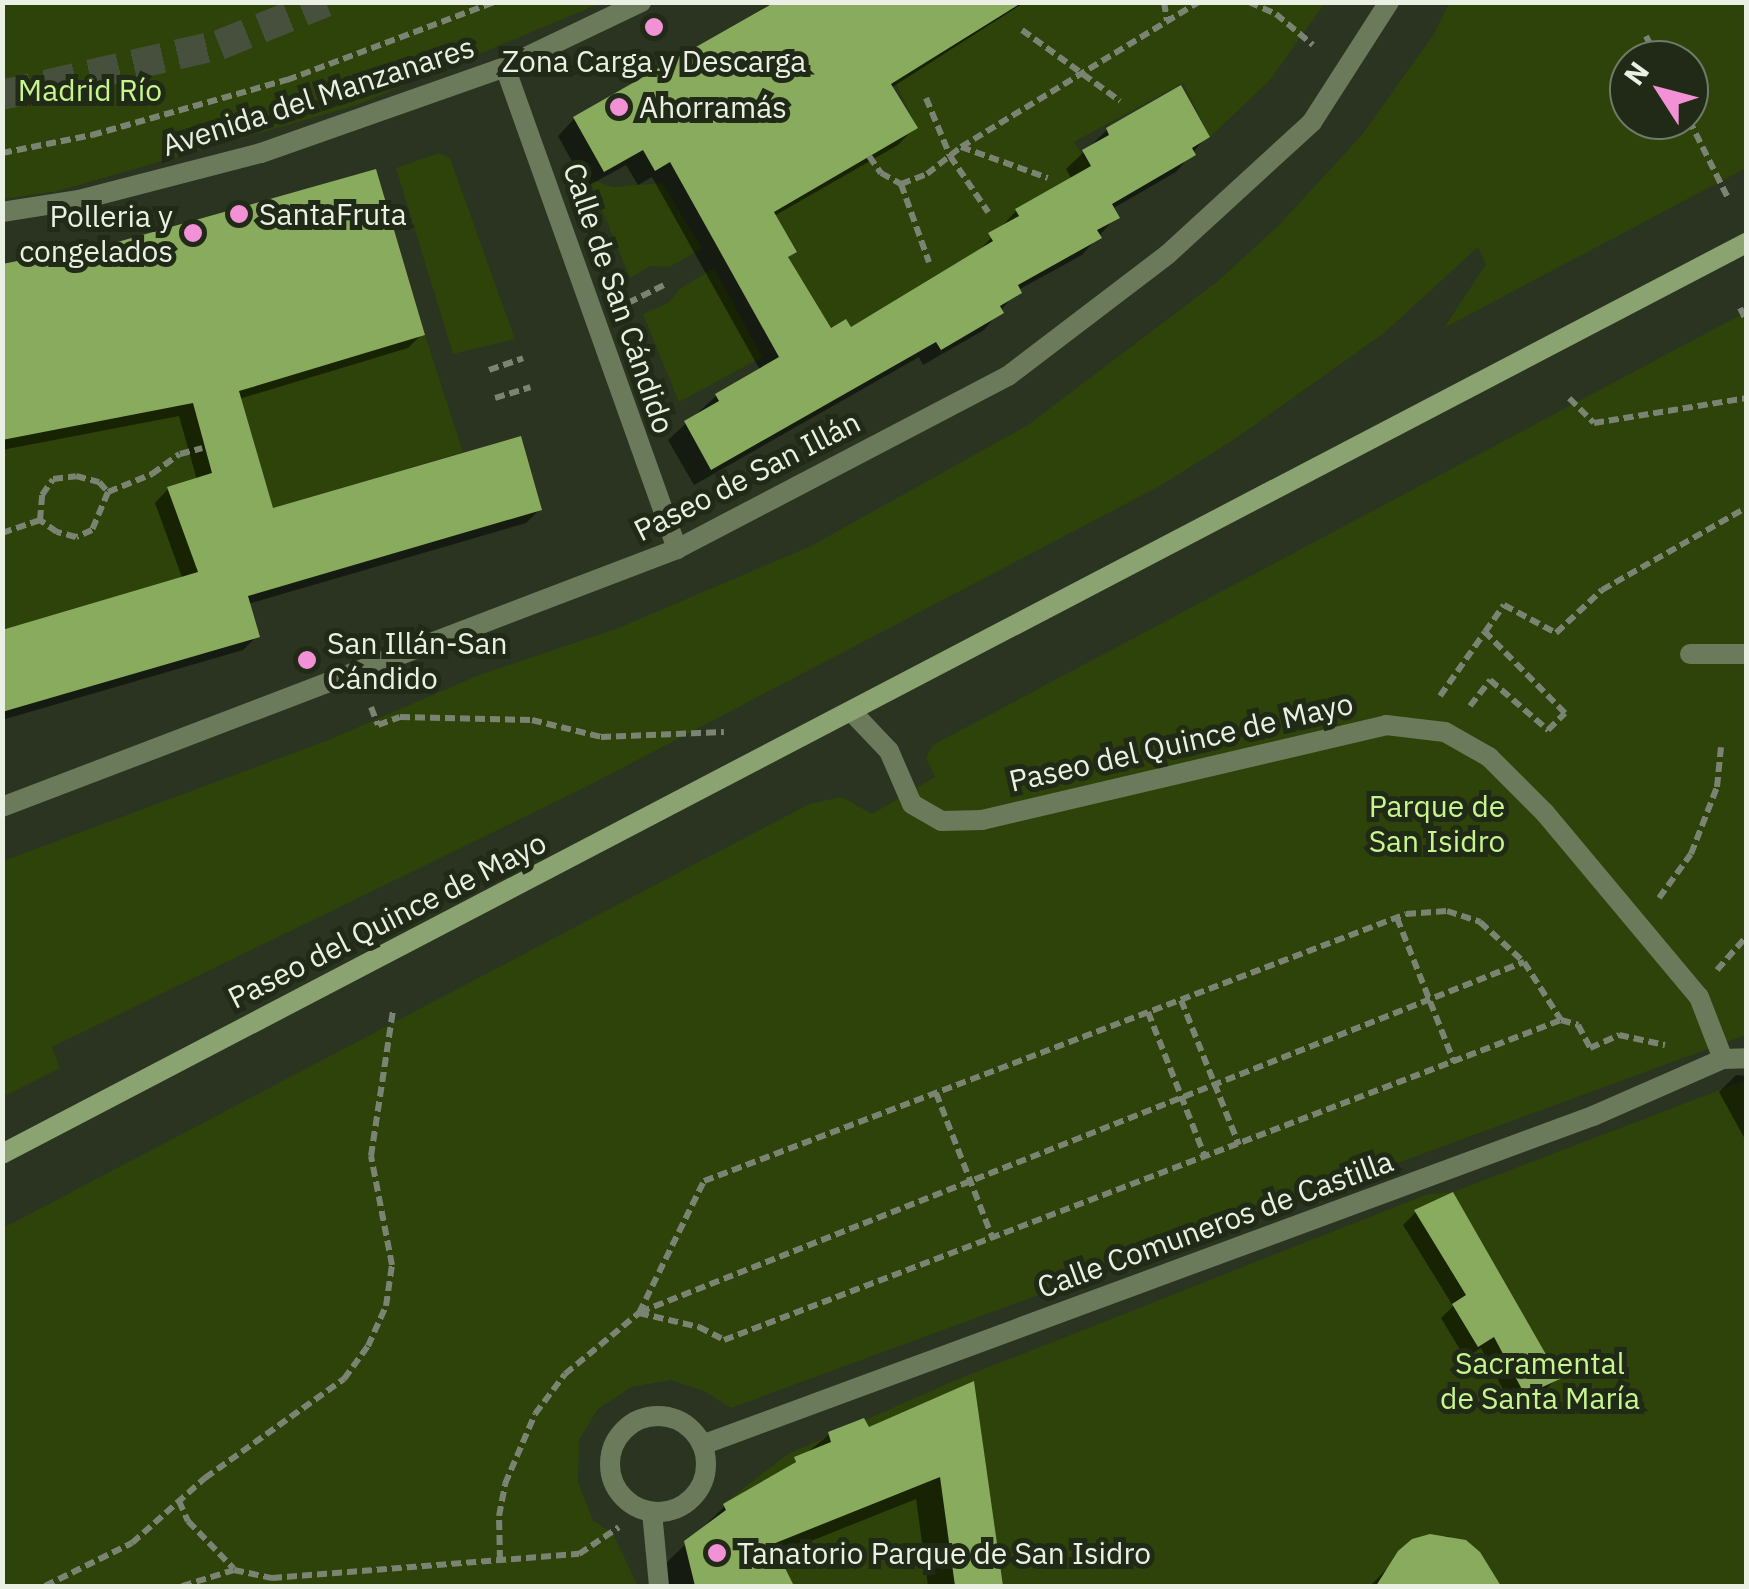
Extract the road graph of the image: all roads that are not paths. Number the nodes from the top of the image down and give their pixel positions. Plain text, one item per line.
1 (641, 2) edge
2 (1389, 2) edge
3 (505, 67) junction
4 (2, 212) edge
5 (1746, 243) edge
6 (676, 550) junction
7 (1690, 654) dead end
8 (1746, 654) edge
9 (852, 712) junction
10 (2, 807) edge
11 (1722, 1058) junction
12 (1746, 1058) edge
13 (2, 1154) edge
14 (702, 1445) junction
15 (644, 1510) junction
16 (659, 1586) edge

1 - 3 street, Avenida del Manzanares
2 - 6 street, Paseo de San Illán
3 - 4 street, Avenida del Manzanares
3 - 6 street, Calle de San Cándido
5 - 9 street, Paseo del Quince de Mayo
6 - 10 street, Paseo de San Illán
7 - 8 street
9 - 11 street, Paseo del Quince de Mayo
9 - 13 street, Paseo del Quince de Mayo
11 - 12 street, Calle Comuneros de Castilla
11 - 14 street, Calle Comuneros de Castilla
14 - 15 street
14 - 15 street
15 - 16 street

